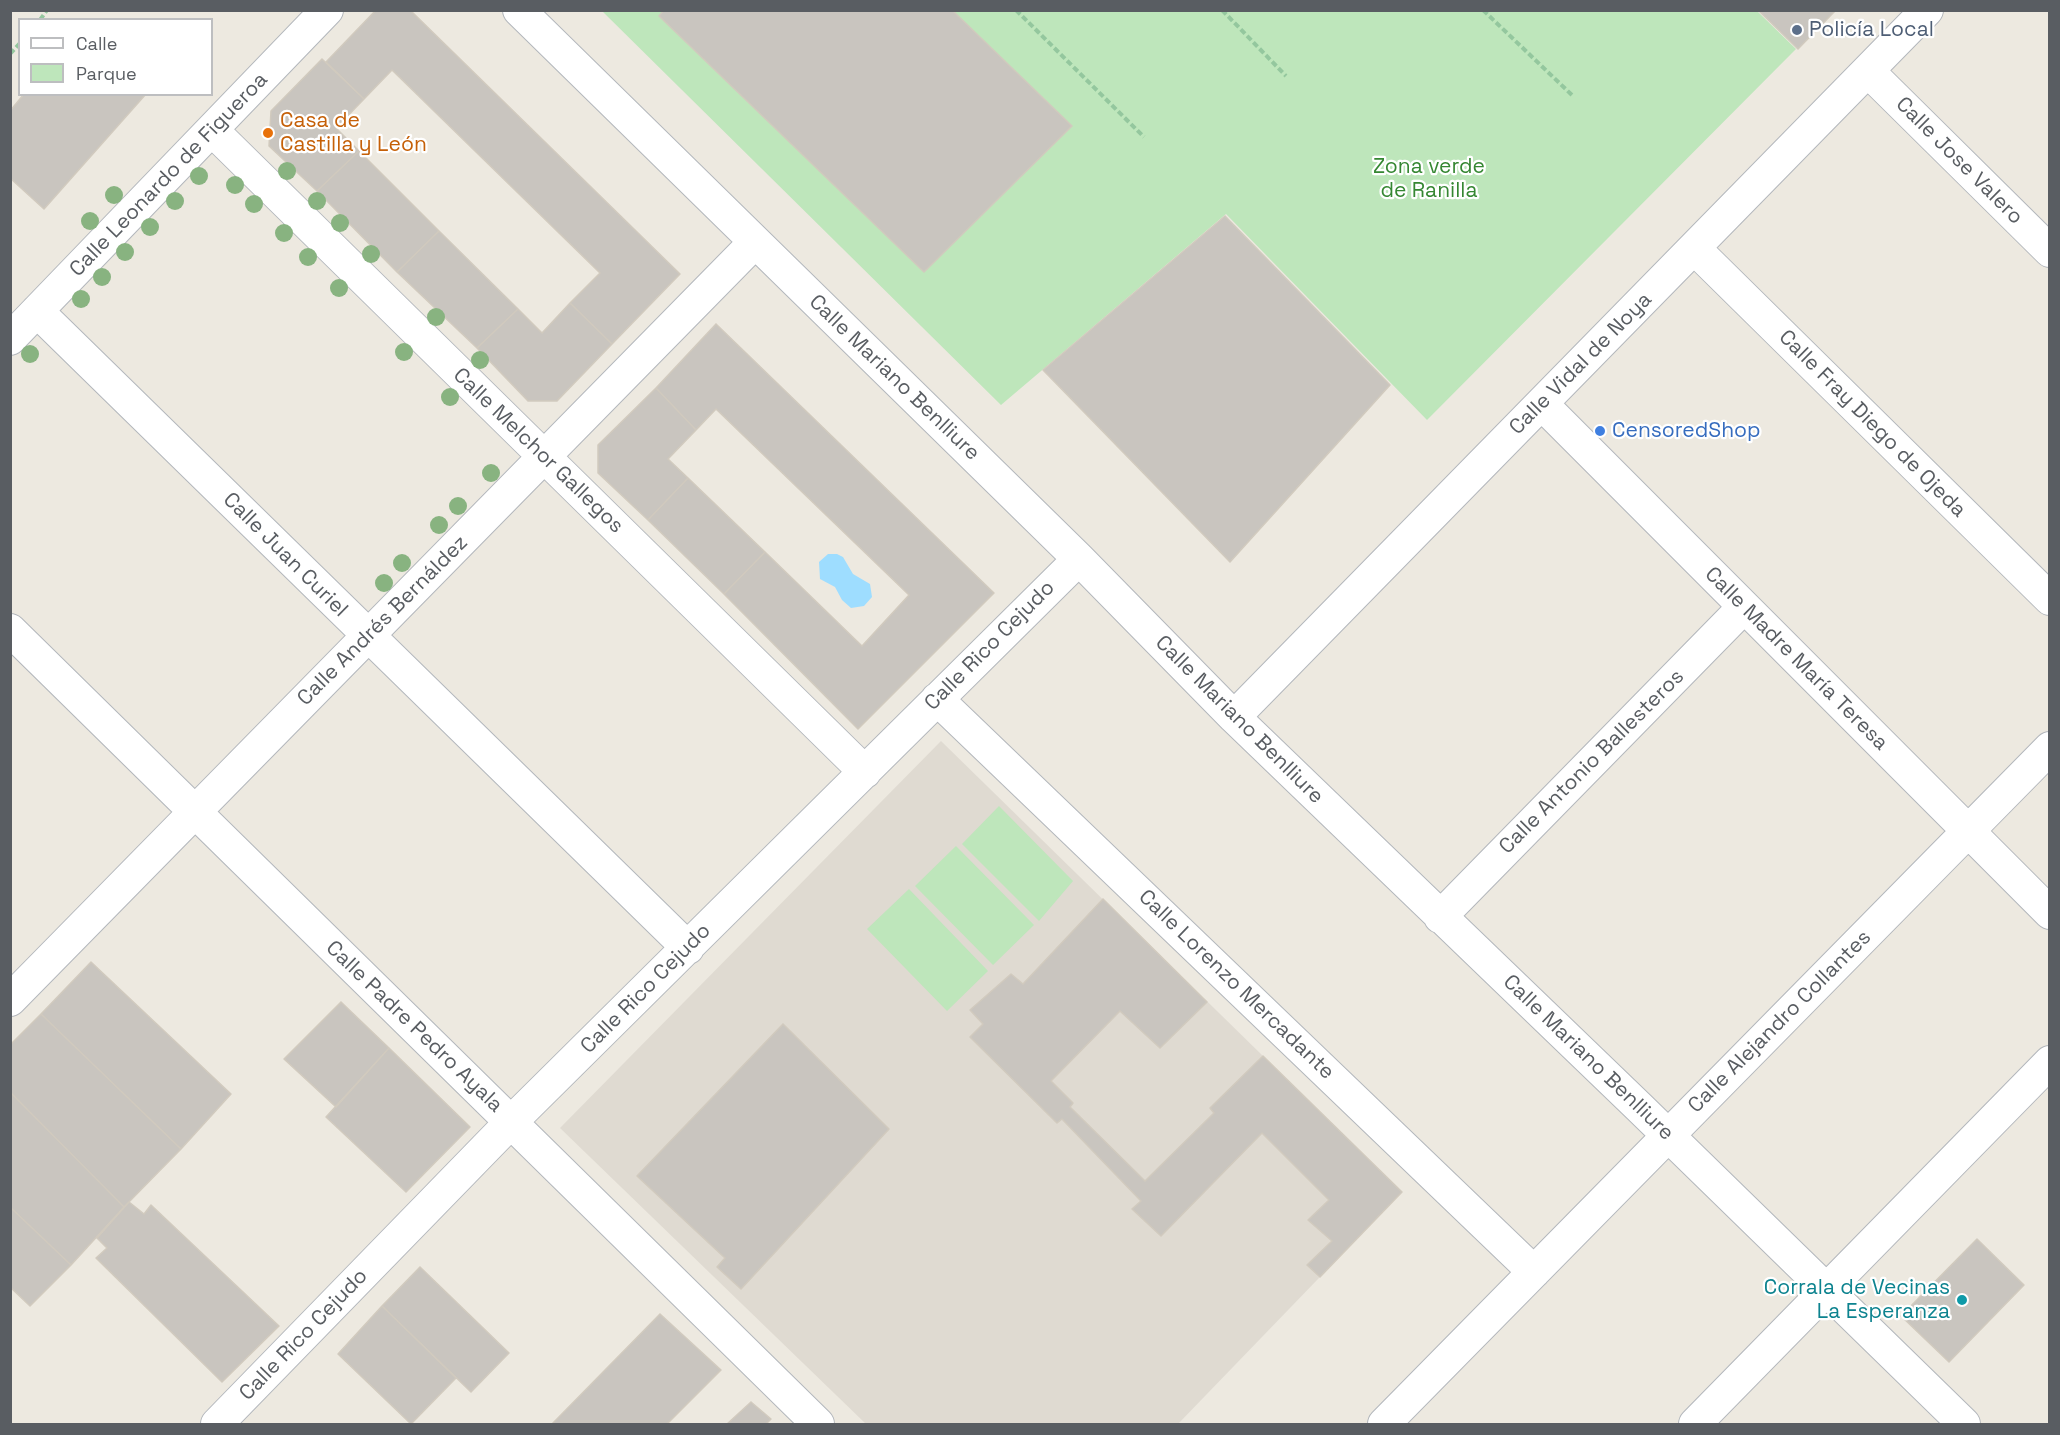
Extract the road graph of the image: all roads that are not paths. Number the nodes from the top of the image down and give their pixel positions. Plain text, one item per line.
1 (327, 10) edge
2 (519, 10) edge
3 (1927, 10) edge
4 (1869, 72) junction
5 (212, 130) junction
6 (755, 242) junction
7 (1695, 249) junction
8 (2049, 251) edge
9 (37, 311) junction
10 (10, 339) edge
11 (1542, 404) junction
12 (544, 457) junction
13 (1079, 559) junction
14 (2049, 599) edge
15 (1744, 607) junction
16 (10, 630) edge
17 (368, 637) junction
18 (937, 699) junction
19 (1234, 717) junction
20 (2049, 748) edge
21 (865, 772) junction
22 (195, 812) junction
23 (1968, 831) junction
24 (2049, 914) edge
25 (1440, 917) junction
26 (688, 948) junction
27 (10, 1000) edge
28 (2049, 1062) edge
29 (511, 1122) junction
30 (1668, 1135) junction
31 (1534, 1272) junction
32 (1826, 1290) junction
33 (1396, 1421) edge
34 (218, 1425) edge
35 (818, 1425) edge
36 (1695, 1425) edge
37 (1964, 1425) edge

1 - 5 street, Calle Leonardo de Figueroa
2 - 6 street, Calle Mariano Benlliure
3 - 4 street, Calle Vidal de Noya
4 - 7 street, Calle Vidal de Noya
4 - 8 street, Calle Jose Valero
5 - 9 street, Calle Leonardo de Figueroa
5 - 12 street, Calle Melchor Gallegos
6 - 12 street, Calle Andrés Bernáldez
6 - 13 street, Calle Mariano Benlliure
7 - 11 street, Calle Vidal de Noya
7 - 14 street, Calle Fray Diego de Ojeda
9 - 10 street, Calle Leonardo de Figueroa
9 - 17 street, Calle Juan Curiel
11 - 15 street, Calle Madre María Teresa
11 - 19 street, Calle Vidal de Noya
12 - 17 street, Calle Andrés Bernáldez
12 - 21 street, Calle Melchor Gallegos
13 - 18 street, Calle Rico Cejudo
13 - 19 street, Calle Mariano Benlliure
15 - 23 street, Calle Madre María Teresa
15 - 25 street, Calle Antonio Ballesteros
16 - 22 street, Calle Padre Pedro Ayala
17 - 22 street, Calle Andrés Bernáldez
17 - 26 street, Calle Juan Curiel
18 - 21 street, Calle Rico Cejudo
18 - 31 street, Calle Lorenzo Mercadante
19 - 25 street, Calle Mariano Benlliure
20 - 23 street, Calle Alejandro Collantes
21 - 26 street, Calle Rico Cejudo
22 - 27 street, Calle Andrés Bernáldez
22 - 29 street, Calle Padre Pedro Ayala
23 - 24 street, Calle Madre María Teresa
23 - 30 street, Calle Alejandro Collantes
25 - 30 street, Calle Mariano Benlliure
26 - 29 street, Calle Rico Cejudo
28 - 32 street
29 - 34 street, Calle Rico Cejudo
29 - 35 street, Calle Padre Pedro Ayala
30 - 31 street, Calle Alejandro Collantes
30 - 32 street, Calle Mariano Benlliure
31 - 33 street, Calle Alejandro Collantes
32 - 36 street
32 - 37 street, Calle Mariano Benlliure

